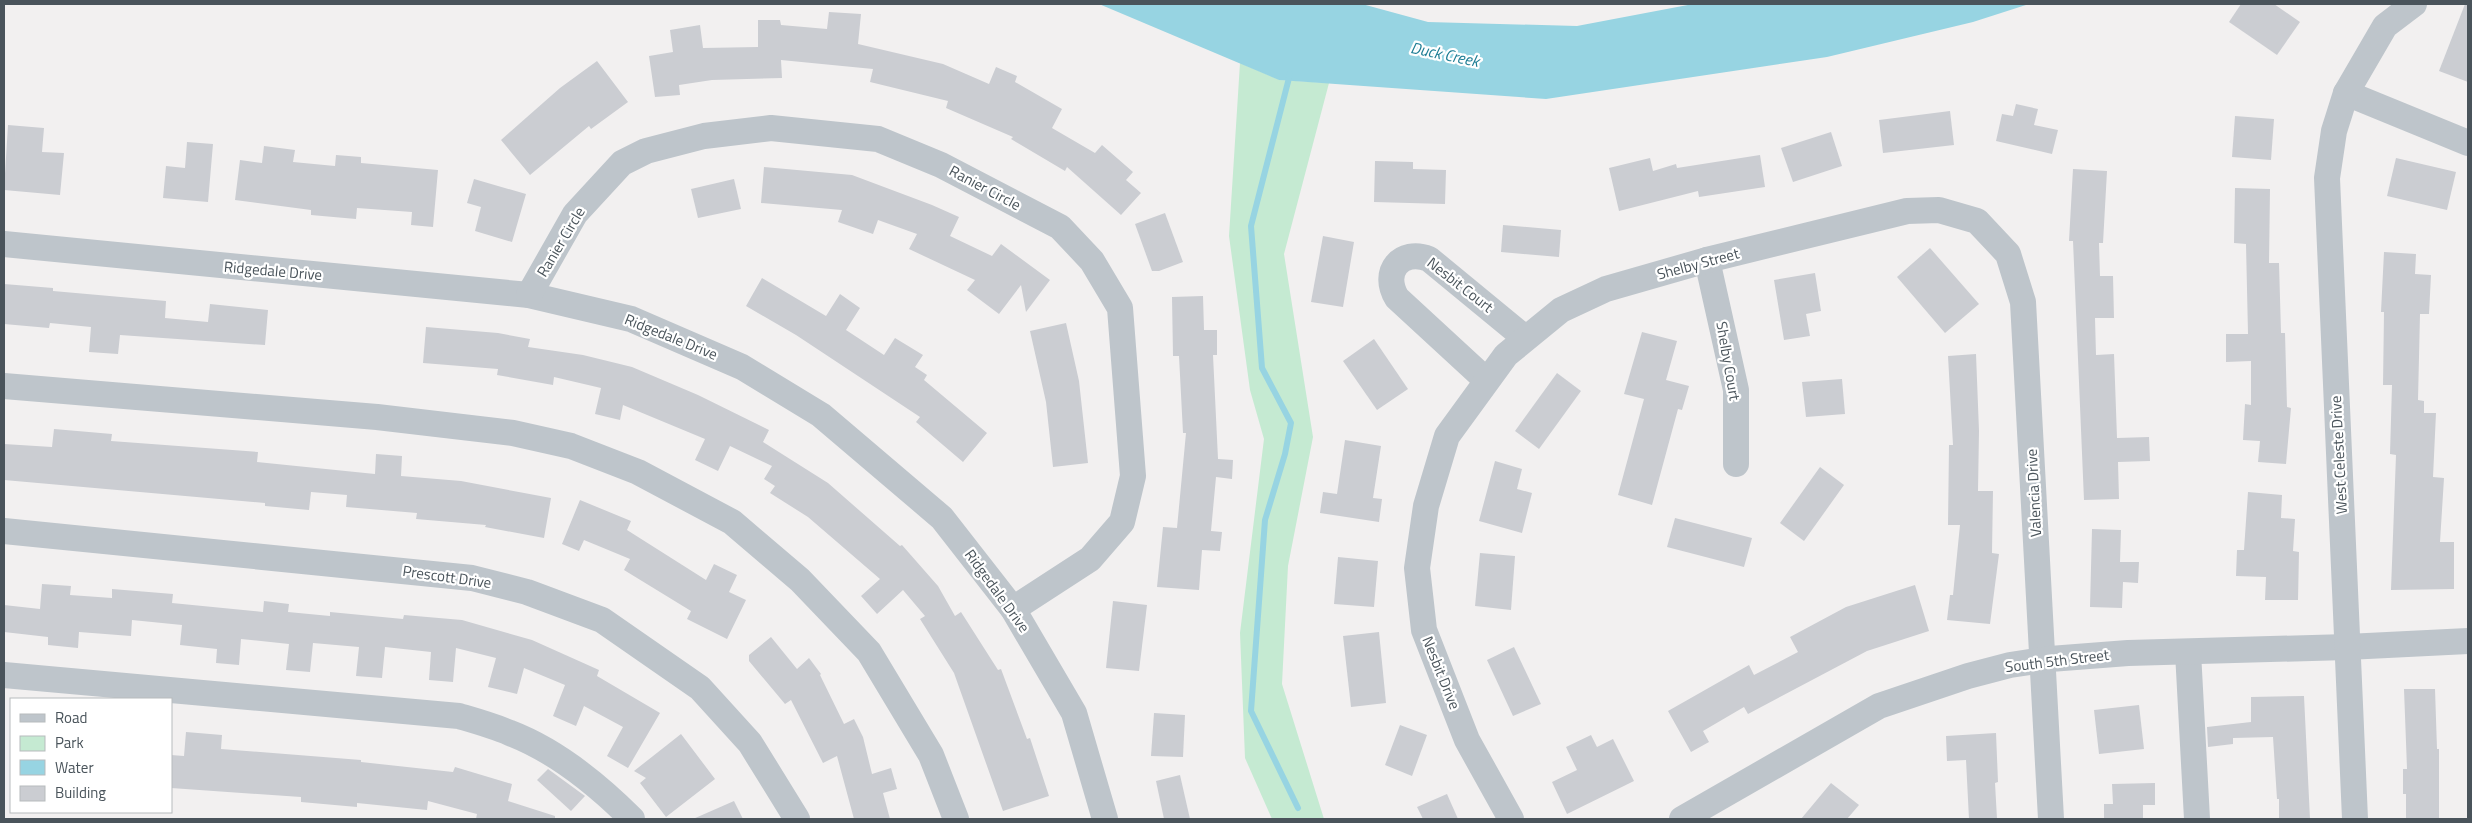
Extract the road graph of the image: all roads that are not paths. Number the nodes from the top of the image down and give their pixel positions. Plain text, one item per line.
1 (2414, 4) edge
2 (2346, 93) junction
3 (2468, 142) edge
4 (1939, 210) joint
5 (4, 244) edge
6 (1707, 260) junction
7 (529, 296) junction
8 (1525, 338) junction
9 (1486, 380) junction
10 (4, 386) edge
11 (1736, 464) dead end
12 (4, 531) edge
13 (1013, 609) junction
14 (2468, 641) edge
15 (2348, 647) junction
16 (2188, 652) junction
17 (2044, 660) junction
18 (4, 675) edge
19 (1696, 816) edge
20 (632, 819) edge
21 (798, 819) edge
22 (956, 819) edge
23 (1105, 819) edge
24 (1511, 819) edge
25 (2051, 819) edge
26 (2197, 819) edge
27 (2356, 819) edge

1 - 2 street, West Celeste Drive
2 - 3 street
2 - 15 street, West Celeste Drive
4 - 6 street, Shelby Street
4 - 17 street, Valencia Drive
5 - 7 street, Ridgedale Drive
6 - 8 street, Shelby Street
6 - 11 street, Shelby Court
7 - 13 street, Ridgedale Drive
7 - 13 street, Ranier Circle
8 - 9 street, Shelby Street
8 - 9 street, Nesbit Court
9 - 24 street, Nesbit Drive
10 - 22 street
12 - 21 street, Prescott Drive
13 - 23 street, Ridgedale Drive
14 - 15 street, South 5th Street
15 - 16 street, South 5th Street
15 - 27 street, West Celeste Drive
16 - 17 street, South 5th Street
16 - 26 street
17 - 19 street, South 5th Street
17 - 25 street, Valencia Drive
18 - 20 street

